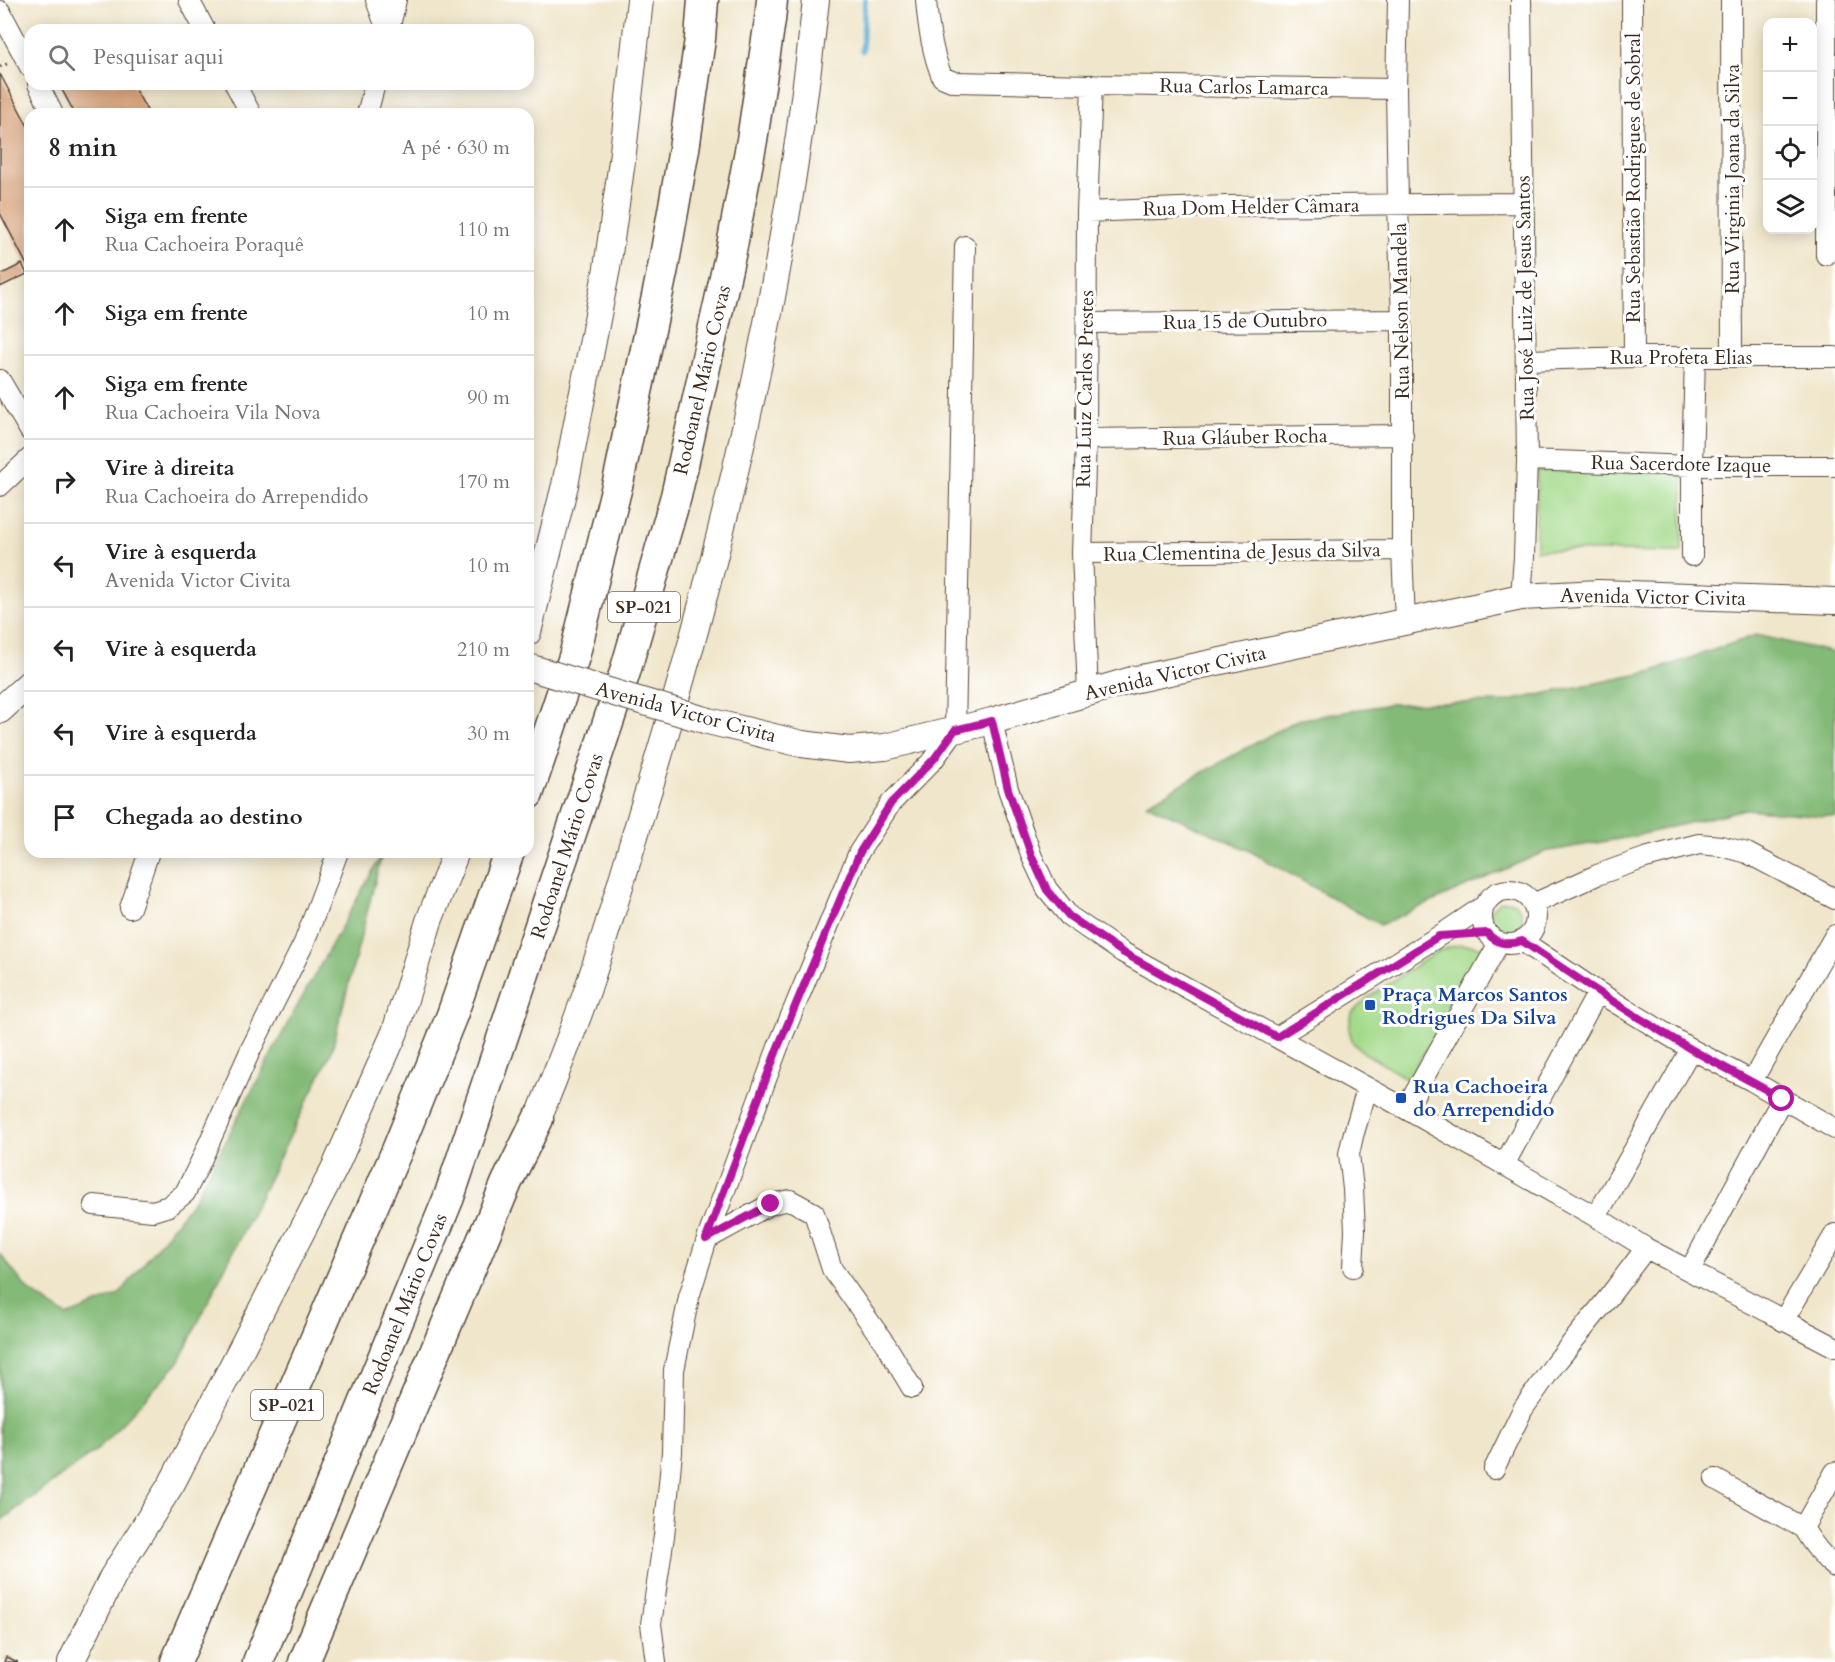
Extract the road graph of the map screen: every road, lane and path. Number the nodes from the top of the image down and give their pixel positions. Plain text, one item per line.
1 (189, 0) edge
2 (376, 0) edge
3 (396, 0) edge
4 (640, 0) edge
5 (703, 0) edge
6 (772, 0) edge
7 (816, 0) edge
8 (926, 0) edge
9 (1398, 0) edge
10 (1521, 0) edge
11 (1632, 0) edge
12 (1731, 0) edge
13 (1826, 0) edge
14 (0, 11) edge
15 (202, 24) edge
16 (386, 24) edge
17 (390, 24) edge
18 (24, 56) edge
19 (1092, 86) junction
20 (1396, 89) junction
21 (41, 90) edge
22 (238, 90) edge
23 (373, 90) edge
24 (50, 108) edge
25 (248, 108) edge
26 (369, 108) edge
27 (1523, 203) junction
28 (1398, 205) junction
29 (1087, 212) junction
30 (965, 246) dead end
31 (1826, 255) dead end
32 (1402, 320) junction
33 (1087, 323) junction
34 (1634, 357) junction
35 (1695, 357) junction
36 (1732, 357) junction
37 (1835, 357) edge
38 (1527, 360) junction
39 (0, 380) edge
40 (24, 420) edge
41 (1403, 435) junction
42 (1086, 439) junction
43 (1527, 460) junction
44 (24, 464) edge
45 (1692, 466) junction
46 (1835, 466) edge
47 (0, 486) edge
48 (1402, 550) junction
49 (1082, 553) junction
50 (1692, 556) dead end
51 (1521, 597) junction
52 (1835, 601) edge
53 (534, 608) edge
54 (1405, 622) junction
55 (534, 669) edge
56 (24, 688) edge
57 (1088, 693) junction
58 (0, 710) edge
59 (992, 721) junction
60 (955, 730) junction
61 (534, 776) edge
62 (147, 858) edge
63 (336, 858) edge
64 (454, 858) edge
65 (506, 858) edge
66 (1835, 899) edge
67 (1533, 904) junction
68 (1485, 905) junction
69 (130, 908) dead end
70 (1835, 935) edge
71 (1439, 936) junction
72 (1493, 938) junction
73 (1522, 941) junction
74 (1598, 992) junction
75 (1277, 1037) junction
76 (1691, 1049) junction
77 (1752, 1081) junction
78 (1367, 1089) junction
79 (1782, 1099) junction
80 (1407, 1109) junction
81 (538, 1119) junction
82 (1835, 1129) edge
83 (1504, 1165) junction
84 (94, 1204) dead end
85 (1596, 1216) junction
86 (1835, 1234) edge
87 (706, 1239) junction
88 (1646, 1248) junction
89 (1353, 1267) dead end
90 (1690, 1270) junction
91 (1783, 1321) junction
92 (1835, 1347) edge
93 (912, 1388) dead end
94 (1494, 1469) dead end
95 (1835, 1472) edge
96 (1715, 1479) dead end
97 (1803, 1528) junction
98 (1835, 1567) edge
99 (71, 1662) edge
100 (176, 1662) edge
101 (258, 1662) edge
102 (304, 1662) edge
103 (327, 1662) edge
104 (656, 1662) edge

1 - 15 street
2 - 16 street
3 - 17 street
4 - 53 main road
5 - 61 highway, SP-021
6 - 101 highway, Rodoanel Mário Covas / SP-021
7 - 81 main road
8 - 19 street, Rua Carlos Lamarca
9 - 20 street, Rua Nelson Mandela
10 - 27 street, Rua José Luiz de Jesus Santos
11 - 34 street, Rua Sebastião Rodrigues de Sobral
12 - 36 street, Rua Virginia Joana da Silva
13 - 31 street
14 - 18 street
19 - 20 street, Rua Carlos Lamarca
19 - 29 street, Rua Luiz Carlos Prestes
20 - 28 street, Rua Nelson Mandela
21 - 24 street
22 - 25 street
23 - 26 street
27 - 28 street, Rua Dom Helder Câmara
27 - 38 street, Rua José Luiz de Jesus Santos
28 - 29 street, Rua Dom Helder Câmara
28 - 32 street, Rua Nelson Mandela
29 - 33 street, Rua Luiz Carlos Prestes
30 - 60 street
32 - 33 street, Rua 15 de Outubro
32 - 41 street, Rua Nelson Mandela
33 - 42 street, Rua Luiz Carlos Prestes
34 - 35 street, Rua Profeta Elias
34 - 38 street, Rua Profeta Elias
35 - 36 street, Rua Profeta Elias
35 - 45 street
36 - 37 street, Rua Profeta Elias
38 - 43 street, Rua José Luiz de Jesus Santos
39 - 40 street
41 - 42 street, Rua Gláuber Rocha
41 - 48 street, Rua Nelson Mandela
42 - 49 street, Rua Luiz Carlos Prestes
43 - 45 street, Rua Sacerdote Izaque
43 - 51 street, Rua José Luiz de Jesus Santos
44 - 47 street
45 - 46 street, Rua Sacerdote Izaque
45 - 50 street
48 - 49 street, Rua Clementina de Jesus da Silva
48 - 54 street, Rua Nelson Mandela
49 - 57 street, Rua Luiz Carlos Prestes
51 - 52 main road, Avenida Victor Civita
51 - 54 main road, Avenida Victor Civita
54 - 57 main road, Avenida Victor Civita
55 - 60 main road, Avenida Victor Civita, bridge
56 - 58 main road
57 - 59 main road, Avenida Victor Civita
59 - 60 main road, Avenida Victor Civita
59 - 75 street
60 - 87 street
62 - 69 street
63 - 84 street
64 - 99 main road
65 - 100 highway, SP-021
66 - 67 street
67 - 68 street
67 - 73 street
68 - 71 street
68 - 72 street
70 - 77 street
71 - 72 street
71 - 75 street
72 - 73 street
72 - 80 street
73 - 74 street
74 - 76 street
74 - 83 street
75 - 78 street
76 - 77 street
76 - 85 street
77 - 79 street
78 - 80 street
78 - 89 street
79 - 82 street
79 - 90 street
80 - 83 street
81 - 102 highway
81 - 103 highway
83 - 85 street
85 - 88 street
86 - 91 street
87 - 93 street
87 - 104 street
88 - 90 street
88 - 94 street
90 - 91 street
91 - 92 street
95 - 97 street
96 - 97 street
97 - 98 street

